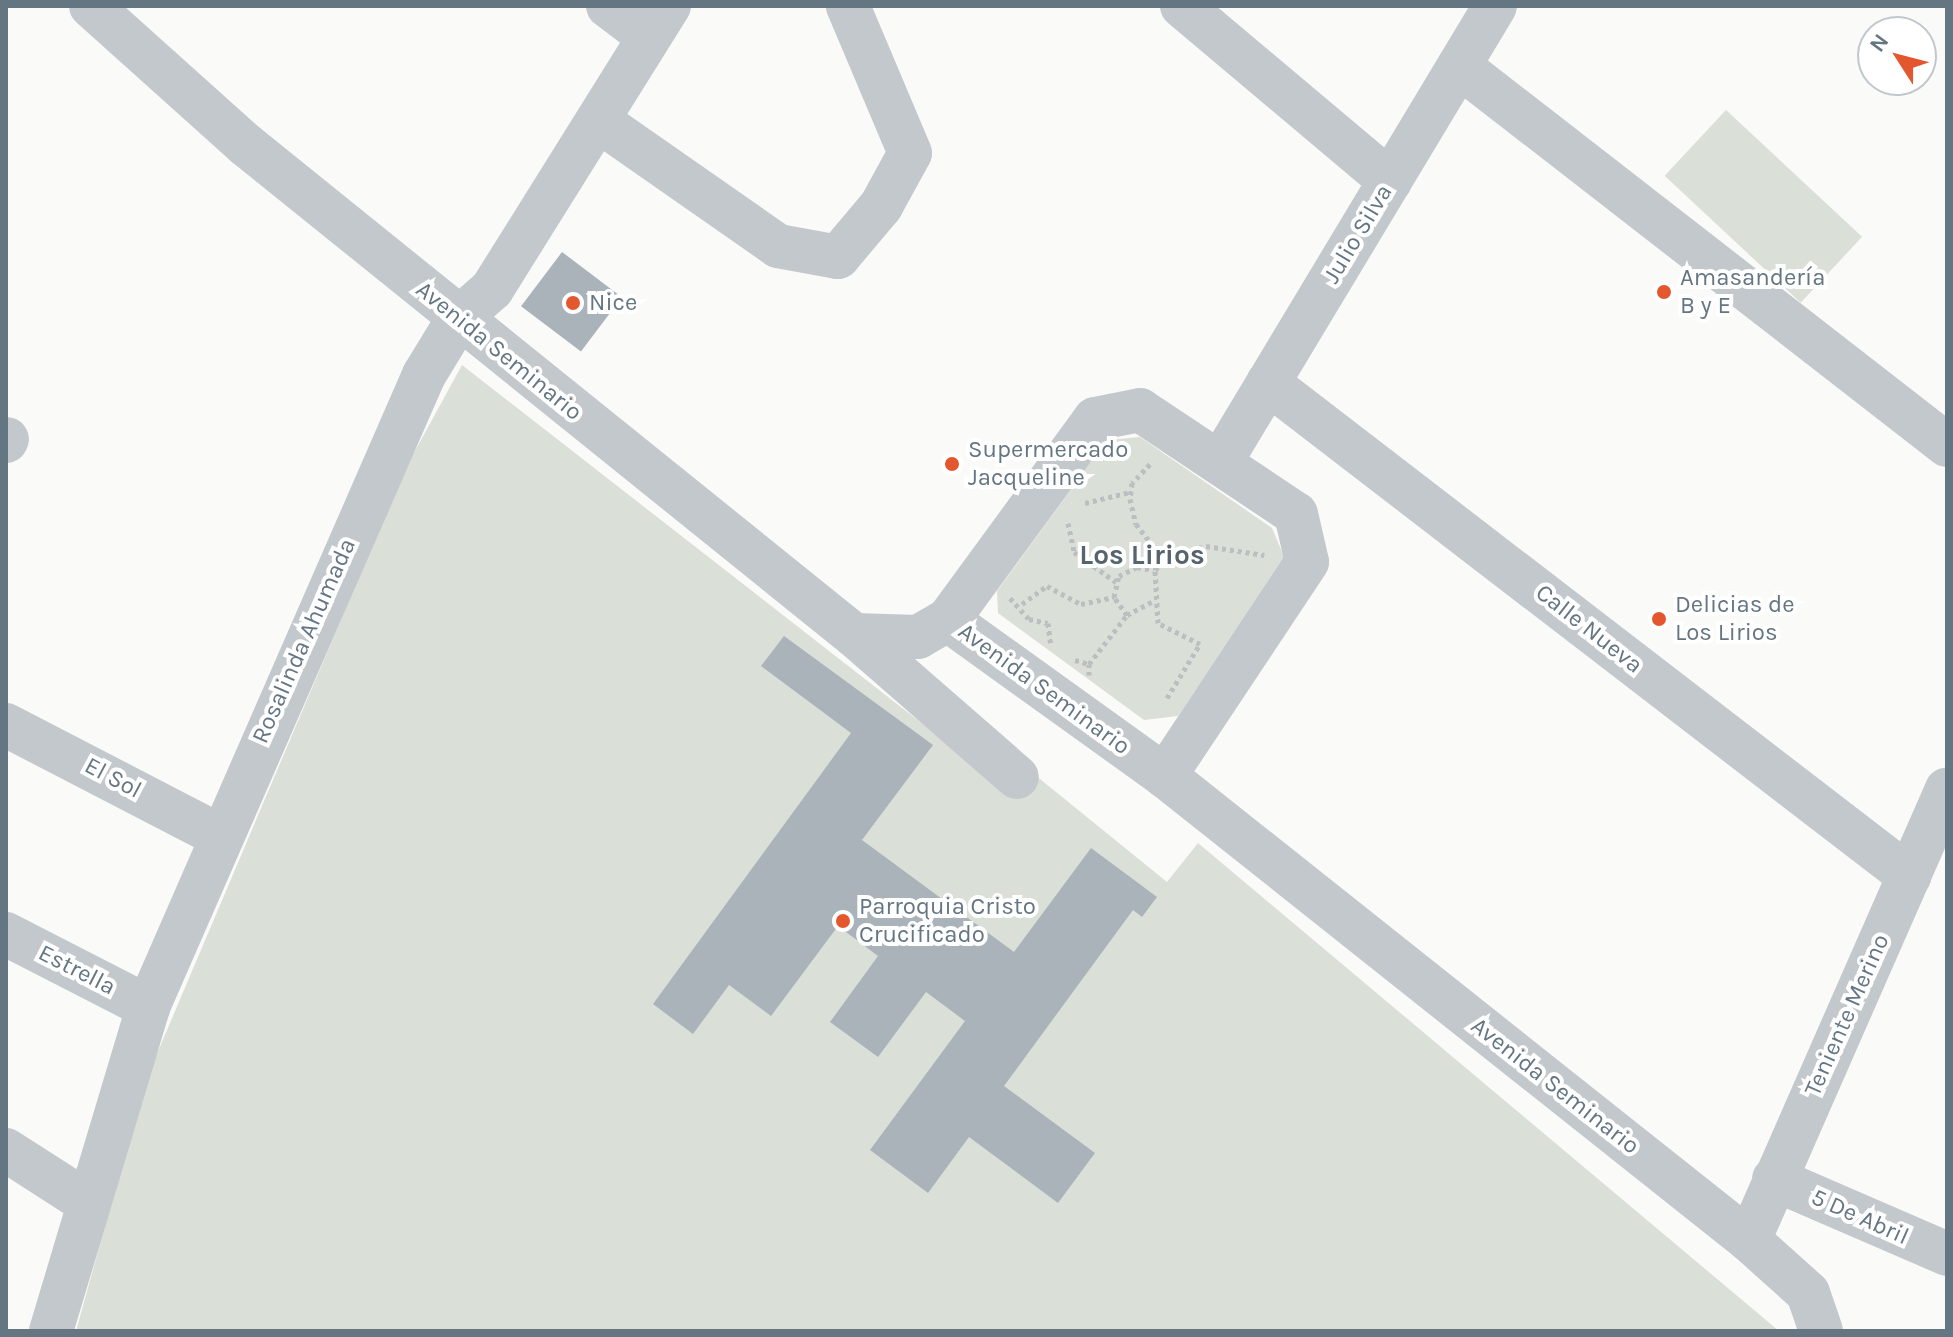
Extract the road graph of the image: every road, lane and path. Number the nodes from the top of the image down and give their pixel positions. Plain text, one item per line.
1 (91, 6) edge
2 (608, 6) edge
3 (848, 6) edge
4 (1182, 6) edge
5 (1495, 6) edge
6 (659, 21) edge
7 (1459, 66) junction
8 (599, 121) junction
9 (1390, 181) junction
10 (458, 319) junction
11 (1268, 383) junction
12 (1179, 435) junction
13 (1947, 445) edge
14 (1220, 463) junction
15 (1068, 515) dead end
16 (1302, 539) junction
17 (1164, 560) junction
18 (1155, 570) junction
19 (1116, 582) junction
20 (1114, 597) junction
21 (1153, 601) junction
22 (1022, 604) dead end
23 (1127, 615) junction
24 (948, 620) junction
25 (854, 635) junction
26 (1089, 664) dead end
27 (6, 725) edge
28 (1175, 760) junction
29 (1017, 777) dead end
30 (1947, 790) edge
31 (218, 835) junction
32 (1926, 859) edge
33 (6, 934) edge
34 (148, 1007) junction
35 (6, 1150) edge
36 (1774, 1179) junction
37 (87, 1202) junction
38 (1749, 1240) junction
39 (1947, 1254) edge
40 (51, 1331) edge
41 (1821, 1331) edge

1 - 10 street, Avenida Seminario
2 - 6 street
3 - 8 street
4 - 9 street
5 - 7 street, Julio Silva
6 - 8 street, Rosalinda Ahumada
7 - 9 street, Julio Silva
7 - 13 street
8 - 10 street, Rosalinda Ahumada
9 - 11 street, Julio Silva
10 - 25 street, Avenida Seminario
10 - 31 street, Rosalinda Ahumada
11 - 14 street, Julio Silva
11 - 32 street, Calle Nueva
12 - 14 street
12 - 17 path
12 - 24 street
14 - 16 street
15 - 19 path
16 - 17 path
16 - 28 street
17 - 18 path
18 - 19 path
18 - 21 path
19 - 20 path
20 - 22 path
20 - 23 path
21 - 23 path
21 - 28 path
23 - 26 path
24 - 25 street, Avenida Seminario
24 - 28 street, Avenida Seminario
25 - 29 street
27 - 31 street, El Sol
28 - 38 street, Avenida Seminario
30 - 32 street, Teniente Merino
31 - 34 street, Rosalinda Ahumada
32 - 36 street, Teniente Merino
33 - 34 street, Estrella
34 - 37 street, Rosalinda Ahumada
35 - 37 street
36 - 38 street, Teniente Merino
36 - 39 street, 5 De Abril
37 - 40 street, Rosalinda Ahumada
38 - 41 street, Avenida Seminario

